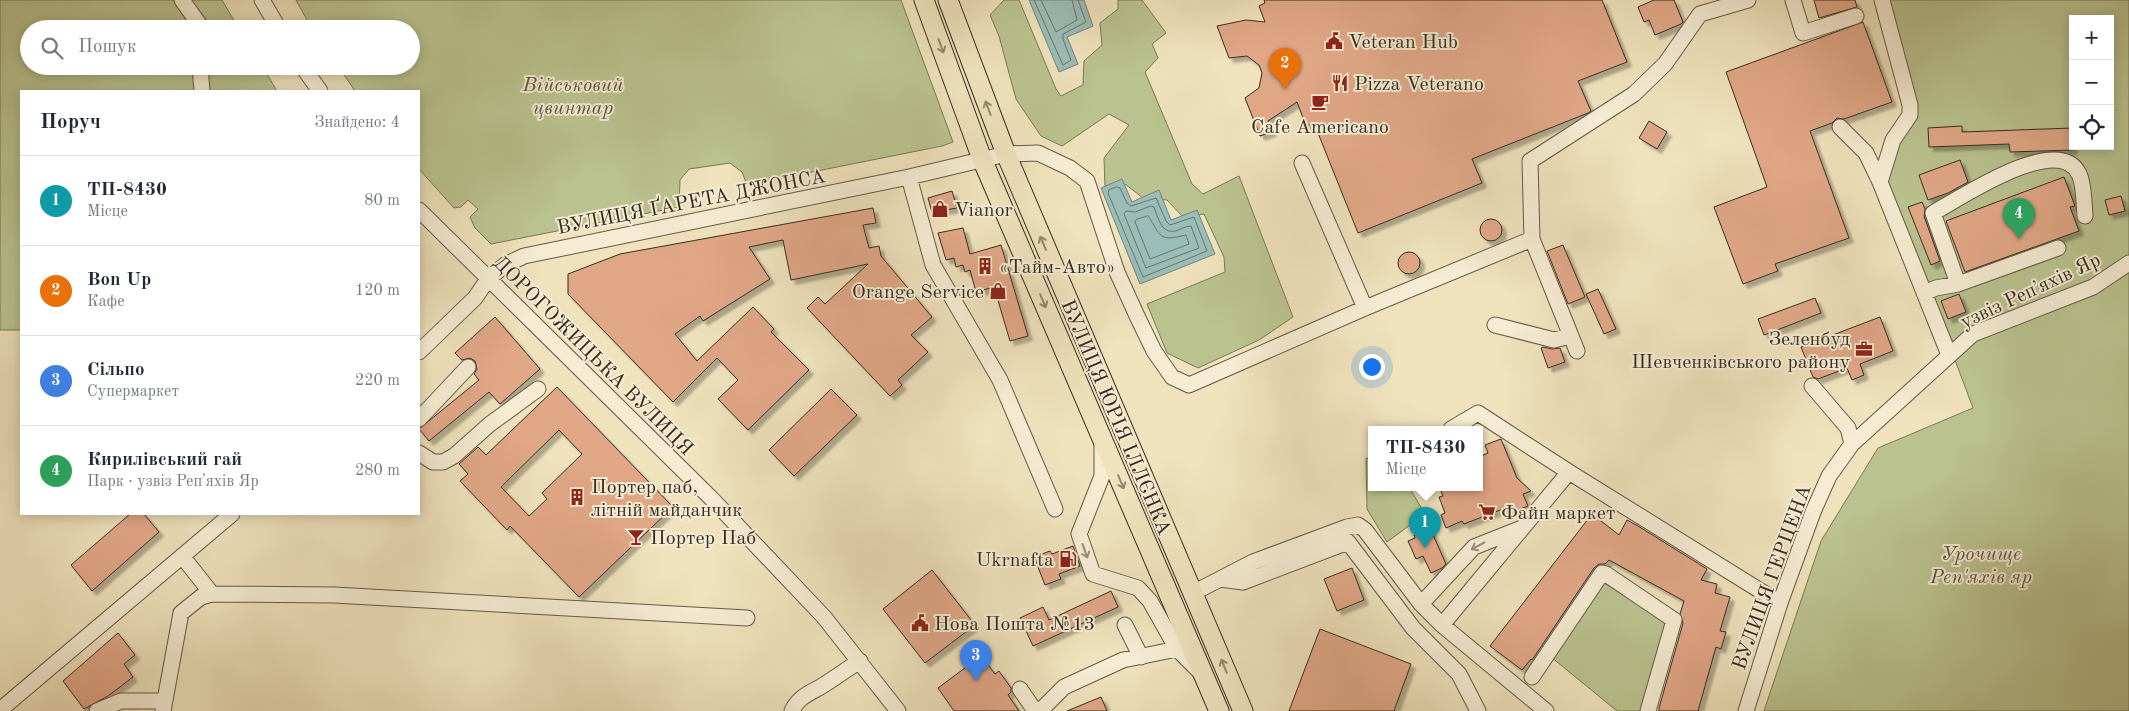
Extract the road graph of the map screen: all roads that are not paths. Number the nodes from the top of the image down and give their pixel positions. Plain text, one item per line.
1 (182, 0) edge
2 (262, 0) edge
3 (924, 0) edge
4 (1748, 0) edge
5 (1793, 0) edge
6 (1882, 0) edge
7 (951, 2) edge
8 (1698, 7) edge
9 (1856, 16) dead end
10 (196, 20) edge
11 (274, 20) edge
12 (201, 75) edge
13 (308, 75) edge
14 (202, 90) edge
15 (319, 90) edge
16 (1840, 128) dead end
17 (1006, 154) junction
18 (982, 159) junction
19 (1302, 163) dead end
20 (909, 177) junction
21 (1880, 182) junction
22 (420, 211) edge
23 (2086, 216) dead end
24 (1532, 239) junction
25 (2058, 248) dead end
26 (2129, 263) edge
27 (488, 279) junction
28 (1958, 284) junction
29 (1924, 293) junction
30 (1365, 308) junction
31 (1495, 325) dead end
32 (1571, 336) junction
33 (420, 351) edge
34 (1577, 351) dead end
35 (1949, 355) junction
36 (468, 367) dead end
37 (1812, 386) dead end
38 (538, 389) dead end
39 (420, 418) edge
40 (1456, 426) edge
41 (1102, 438) junction
42 (1852, 444) junction
43 (420, 455) edge
44 (1569, 472) junction
45 (1055, 509) dead end
46 (231, 515) edge
47 (1523, 528) junction
48 (182, 556) junction
49 (1220, 579) junction
50 (1193, 593) junction
51 (212, 594) junction
52 (1780, 603) junction
53 (1421, 604) junction
54 (747, 618) dead end
55 (1125, 625) dead end
56 (1442, 625) junction
57 (1177, 649) junction
58 (1140, 657) junction
59 (860, 661) junction
60 (1202, 674) junction
61 (1532, 677) dead end
62 (1020, 689) dead end
63 (164, 706) edge
64 (0, 710) edge
65 (97, 711) edge
66 (792, 711) edge
67 (898, 711) edge
68 (1035, 711) edge
69 (1040, 711) edge
70 (1219, 711) edge
71 (1243, 711) edge
72 (1478, 711) edge
73 (1546, 711) edge
74 (1648, 711) edge
75 (1746, 711) edge

1 - 10 street
2 - 11 street
3 -> 18 main road, ВУЛИЦЯ ЮРІЯ ІЛЛЄНКА
4 - 8 street
5 - 9 street
6 - 21 street
17 -> 7 main road, ВУЛИЦЯ ЮРІЯ ІЛЛЄНКА
8 - 24 street
12 - 14 street
13 - 15 street
16 - 21 street
17 - 18 street, ВУЛИЦЯ ҐАРЕТА ДЖОНСА
17 - 30 street, ВУЛИЦЯ ҐАРЕТА ДЖОНСА
50 -> 17 main road, ВУЛИЦЯ ЮРІЯ ІЛЛЄНКА
18 - 20 street, ВУЛИЦЯ ҐАРЕТА ДЖОНСА
18 -> 41 main road, ВУЛИЦЯ ЮРІЯ ІЛЛЄНКА
19 - 30 street
20 - 27 street, ВУЛИЦЯ ҐАРЕТА ДЖОНСА
20 - 45 street
21 - 29 street
22 - 27 street, ДОРОГОЖИЦЬКА ВУЛИЦЯ
23 - 28 street
24 - 30 street, ВУЛИЦЯ ҐАРЕТА ДЖОНСА
24 - 32 street
25 - 28 street
26 - 35 street, узвіз Репʼяхів Яр
27 - 33 street, ВУЛИЦЯ ҐАРЕТА ДЖОНСА
27 - 59 street, ДОРОГОЖИЦЬКА ВУЛИЦЯ
28 - 29 street
29 - 35 street
31 - 32 street
32 - 34 street
35 - 42 street, ВУЛИЦЯ ГЕРЦЕНА
36 - 39 street
37 - 42 street
38 - 43 street
40 - 44 street
41 -> 57 street
41 -> 60 main road, ВУЛИЦЯ ЮРІЯ ІЛЛЄНКА
42 - 52 street, ВУЛИЦЯ ГЕРЦЕНА
44 - 47 street
44 - 52 street
46 - 48 street
47 -> 53 street
47 - 56 street
48 - 51 street
48 - 64 street
49 - 50 street
49 - 53 street
49 - 72 street
71 -> 50 main road, ВУЛИЦЯ ЮРІЯ ІЛЛЄНКА
51 - 54 street
51 - 63 street
52 - 75 street, ВУЛИЦЯ ГЕРЦЕНА
53 - 56 street
55 - 58 street
56 - 73 street
57 - 58 street
57 - 60 street
58 - 69 street
59 - 66 street
59 - 67 street, ДОРОГОЖИЦЬКА ВУЛИЦЯ
60 - 70 main road, ВУЛИЦЯ ЮРІЯ ІЛЛЄНКА
61 - 74 street
62 - 68 street
63 - 65 street

